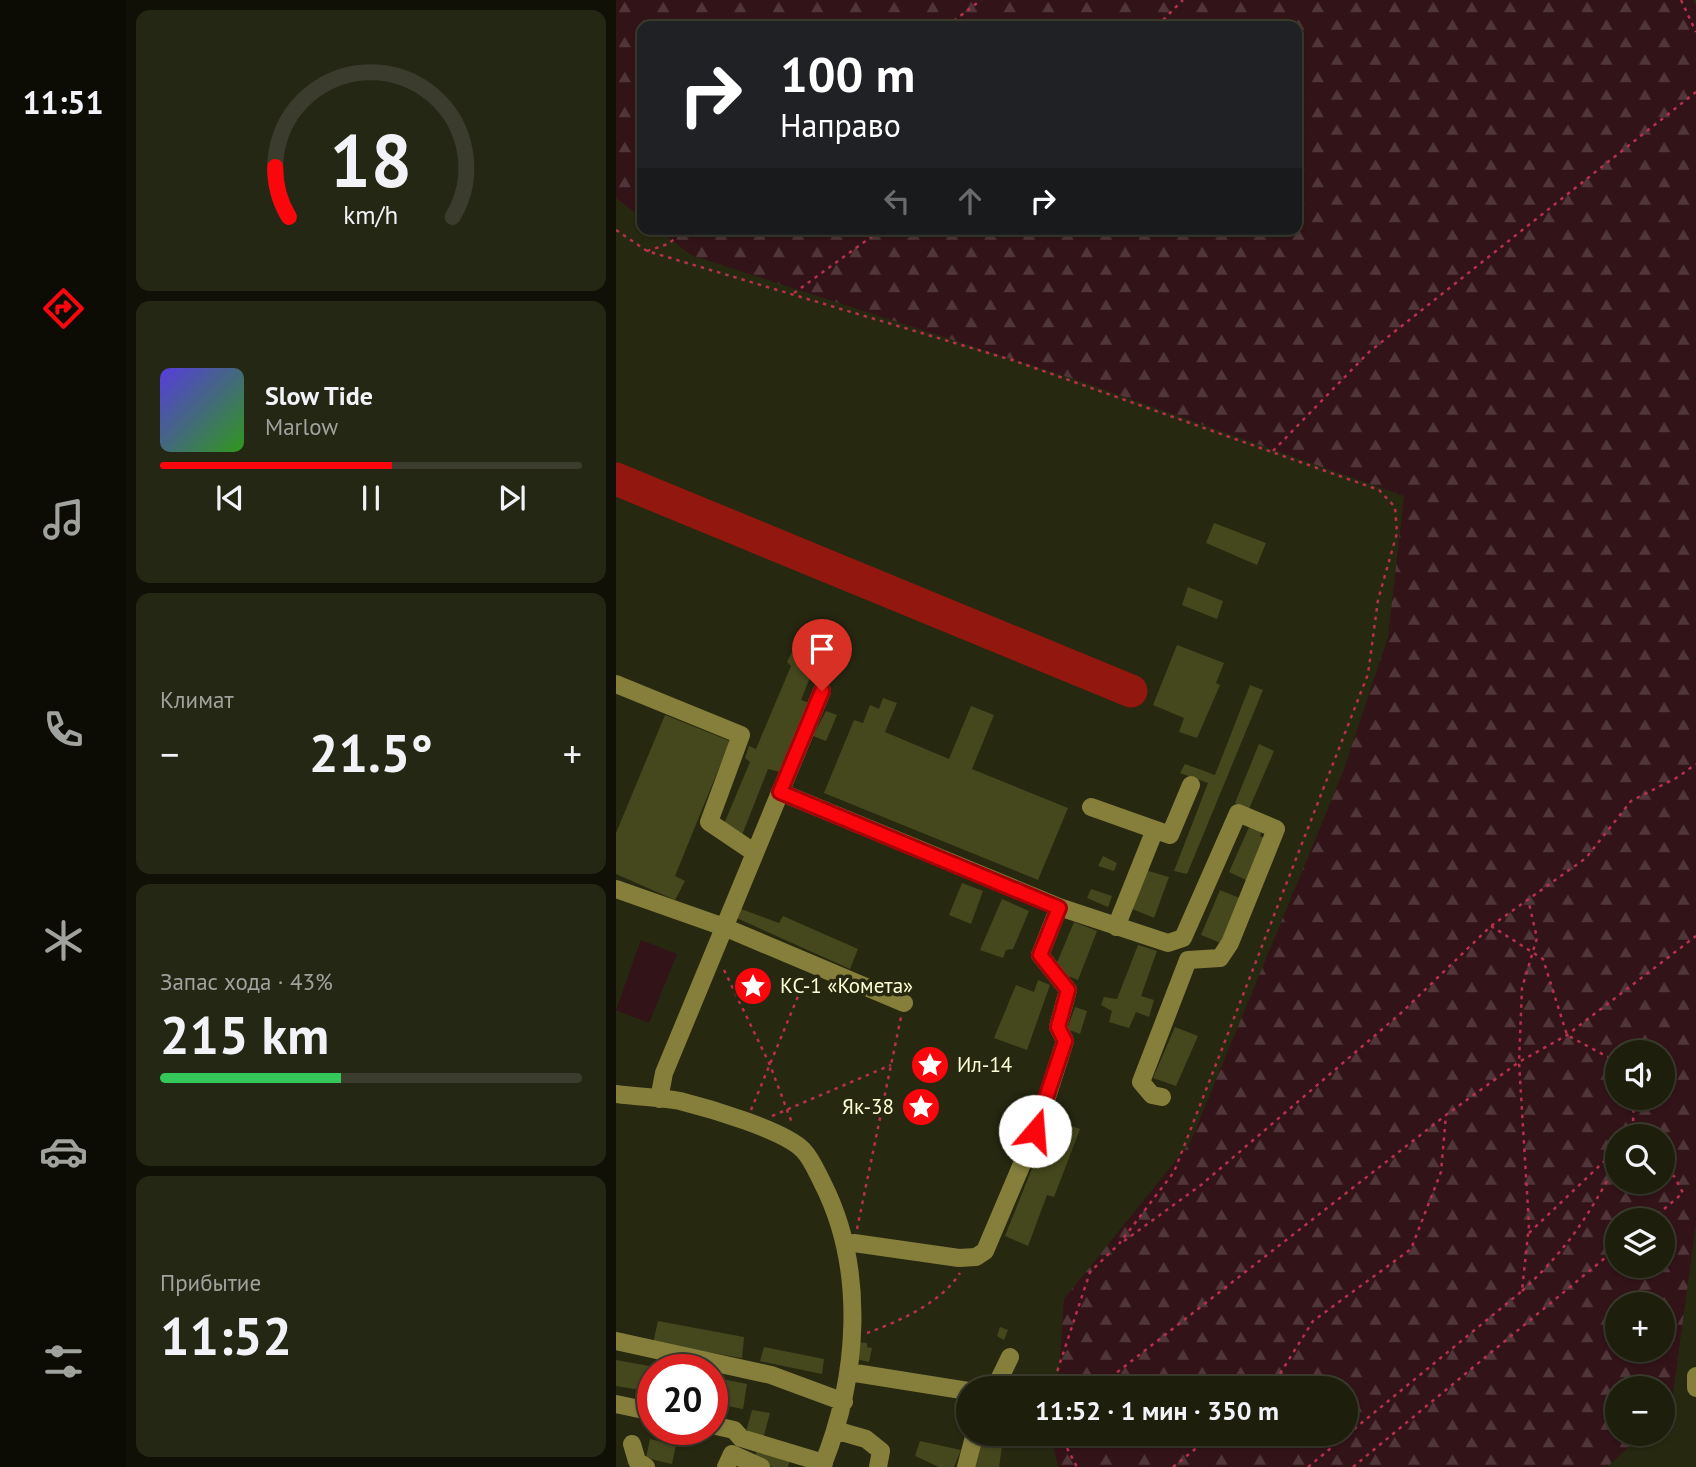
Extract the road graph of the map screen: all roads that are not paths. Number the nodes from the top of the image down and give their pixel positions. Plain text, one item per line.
1 (616, 684) edge
2 (822, 691) dead end
3 (1191, 785) dead end
4 (780, 792) junction
5 (1091, 807) dead end
6 (1154, 832) junction
7 (755, 853) junction
8 (616, 888) edge
9 (1059, 908) junction
10 (724, 927) junction
11 (1116, 927) junction
12 (1177, 940) junction
13 (1188, 960) junction
14 (904, 1003) road end
15 (616, 1094) edge
16 (1162, 1097) dead end
17 (659, 1099) junction
18 (850, 1244) junction
19 (616, 1341) edge
20 (1010, 1357) dead end
21 (849, 1372) junction
22 (1001, 1376) edge
23 (1696, 1376) edge
24 (1696, 1388) edge
25 (956, 1389) edge
26 (844, 1402) junction
27 (616, 1404) edge
28 (637, 1409) edge
29 (728, 1429) edge
30 (835, 1430) junction
31 (632, 1444) dead end
32 (972, 1446) edge
33 (823, 1465) edge
34 (646, 1467) edge
35 (726, 1467) edge
36 (761, 1467) edge
37 (877, 1467) edge
38 (966, 1467) edge

1 - 7 street
2 - 4 street
3 - 6 street
4 - 7 street
4 - 9 street
5 - 6 street
6 - 11 street
7 - 10 street
8 - 10 street
9 - 11 street
9 - 18 street
10 - 14 street
10 - 17 street
11 - 12 street
12 - 13 street
12 - 13 street
13 - 16 street
15 - 17 street
17 - 18 street
18 - 21 street
19 - 26 street
20 - 22 street
21 - 25 street
21 - 26 street
23 - 24 street
26 - 30 street
27 - 28 street
29 - 33 street
30 - 33 street
30 - 37 street
31 - 34 street
32 - 38 street
35 - 36 street

